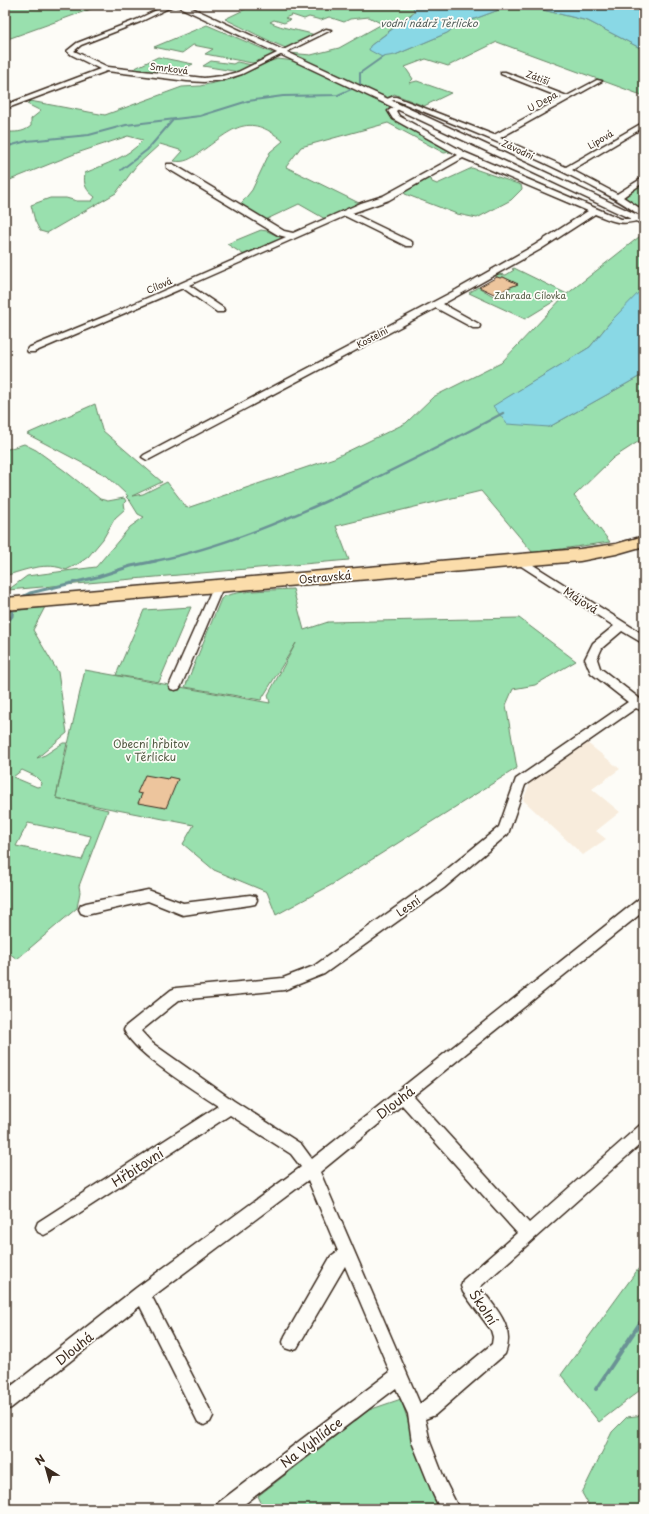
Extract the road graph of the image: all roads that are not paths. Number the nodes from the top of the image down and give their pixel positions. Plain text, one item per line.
1 (172, 5) edge
2 (179, 5) edge
3 (328, 30) dead end
4 (282, 53) junction
5 (106, 69) junction
6 (503, 73) dead end
7 (599, 81) dead end
8 (567, 98) junction
9 (385, 101) junction
10 (5, 107) edge
11 (397, 107) junction
12 (644, 124) edge
13 (494, 138) junction
14 (462, 155) junction
15 (170, 166) dead end
16 (566, 170) junction
17 (644, 179) edge
18 (618, 197) junction
19 (594, 211) junction
20 (345, 213) junction
21 (642, 218) edge
22 (294, 236) junction
23 (409, 244) dead end
24 (183, 285) junction
25 (436, 304) junction
26 (220, 310) dead end
27 (476, 326) dead end
28 (31, 350) dead end
29 (147, 457) dead end
30 (644, 541) edge
31 (519, 560) junction
32 (218, 587) junction
33 (5, 604) edge
34 (621, 626) junction
35 (644, 640) edge
36 (175, 686) dead end
37 (640, 705) edge
38 (250, 900) dead end
39 (644, 904) edge
40 (86, 909) dead end
41 (403, 1096) junction
42 (229, 1106) junction
43 (644, 1131) edge
44 (311, 1169) junction
45 (44, 1227) dead end
46 (529, 1234) junction
47 (348, 1254) junction
48 (142, 1294) junction
49 (291, 1342) dead end
50 (399, 1375) junction
51 (5, 1402) edge
52 (416, 1414) junction
53 (204, 1416) dead end
54 (224, 1509) edge
55 (450, 1509) edge

1 - 5 street
2 - 4 main road, Závodní
3 - 4 street, Smrková
4 - 5 street, Smrková
4 - 9 main road, Závodní
5 - 10 street, Smrková
6 - 8 street, Zátiší
7 - 8 street, U Depa
8 - 13 street, U Depa
9 - 11 main road, Závodní
9 - 13 street, Závodní
11 - 14 street
11 - 21 main road, Závodní
12 - 16 street, Lipová
13 - 16 street, Závodní
14 - 19 street
14 - 20 street, Cílová
15 - 22 street
16 - 18 street, Závodní
17 - 18 street
18 - 21 street, Závodní
19 - 21 street
19 - 25 street, Kostelní
20 - 22 street, Cílová
20 - 23 street
22 - 24 street, Cílová
24 - 26 street
24 - 28 street, Cílová
25 - 27 street
25 - 29 street, Kostelní
30 - 31 main road, Ostravská
31 - 32 main road, Ostravská
31 - 34 street, Májová
32 - 33 main road, Ostravská
32 - 36 street
34 - 35 street, Májová
34 - 37 street
37 - 42 street, Lesní
38 - 40 street
39 - 41 street, Dlouhá
41 - 44 street, Dlouhá
41 - 46 street
42 - 44 street
42 - 45 street, Hřbitovní
43 - 46 street, Školní
44 - 47 street
44 - 48 street, Dlouhá
46 - 52 street, Školní
47 - 49 street
47 - 50 street
48 - 51 street, Dlouhá
48 - 53 street
50 - 52 street
50 - 54 street, Na Vyhlídce
52 - 55 street

